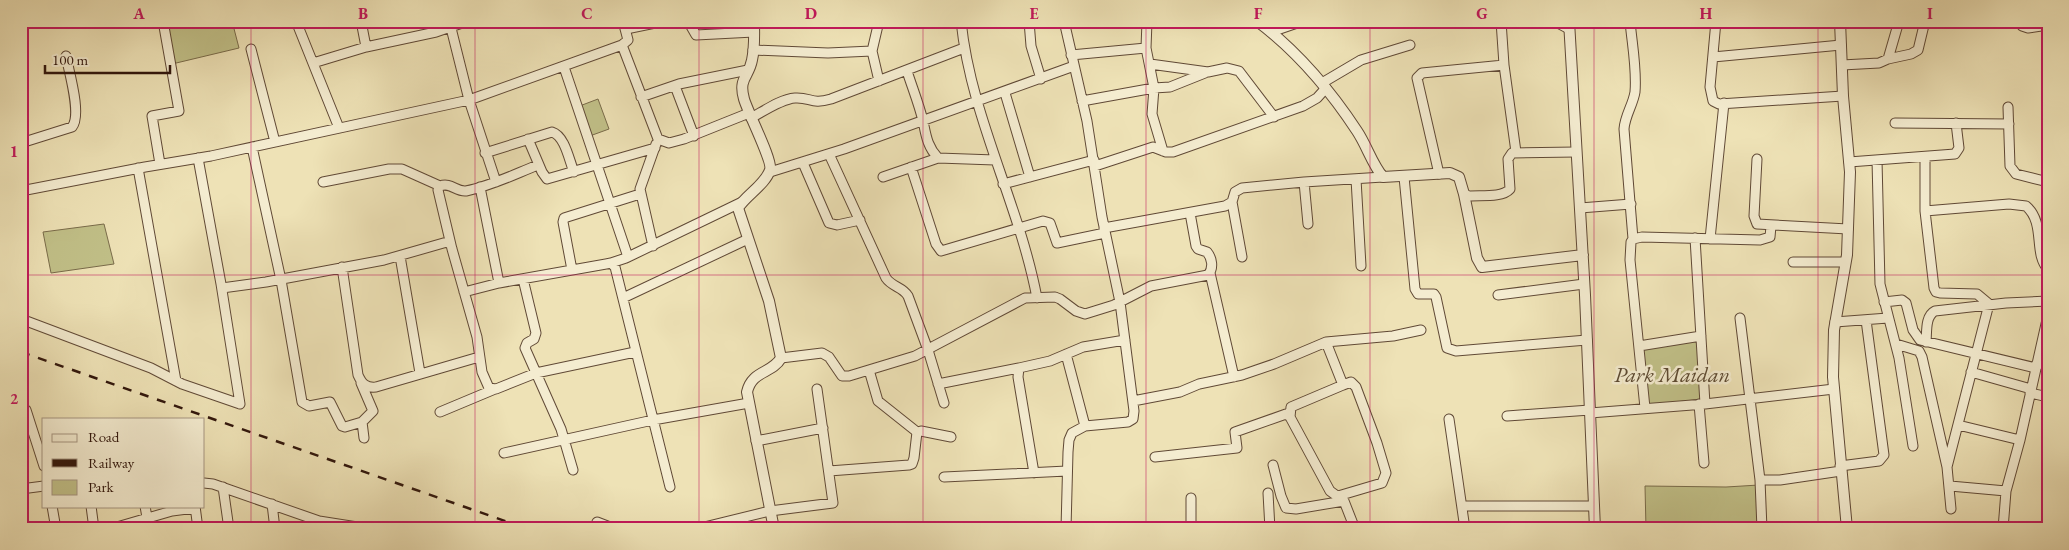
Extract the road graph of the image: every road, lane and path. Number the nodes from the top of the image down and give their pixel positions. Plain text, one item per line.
1 (163, 21) edge
2 (296, 21) edge
3 (361, 21) edge
4 (468, 21) edge
5 (664, 21) edge
6 (688, 21) edge
7 (879, 21) edge
8 (961, 21) edge
9 (1029, 21) edge
10 (1064, 21) edge
11 (1147, 21) edge
12 (1257, 21) edge
13 (1501, 21) edge
14 (1554, 21) edge
15 (1630, 21) edge
16 (1716, 21) edge
17 (1840, 21) edge
18 (1899, 21) edge
19 (1925, 21) edge
20 (2020, 21) edge
21 (1299, 22) edge
22 (625, 25) edge
23 (1569, 25) edge
24 (2048, 25) edge
25 (754, 26) edge
26 (451, 28) junction
27 (1271, 32) junction
28 (1410, 45) dead end
29 (1841, 45) junction
30 (622, 46) junction
31 (366, 47) junction
32 (964, 48) junction
33 (1146, 48) junction
34 (251, 49) dead end
35 (753, 50) junction
36 (872, 51) junction
37 (1071, 55) junction
38 (66, 56) dead end
39 (1713, 57) junction
40 (1888, 59) junction
41 (313, 63) junction
42 (1150, 64) junction
43 (1504, 64) junction
44 (1842, 65) junction
45 (1074, 66) junction
46 (564, 67) junction
47 (748, 70) junction
48 (906, 70) junction
49 (1208, 72) junction
50 (1041, 79) junction
51 (879, 81) junction
52 (675, 86) junction
53 (1324, 86) junction
54 (1154, 88) junction
55 (1005, 93) junction
56 (1843, 96) junction
57 (641, 98) junction
58 (469, 100) junction
59 (976, 101) junction
60 (1082, 101) junction
61 (1724, 103) junction
62 (2008, 107) dead end
63 (750, 115) junction
64 (1274, 117) junction
65 (923, 121) junction
66 (1895, 123) dead end
67 (1956, 123) junction
68 (2009, 124) junction
69 (339, 128) junction
70 (694, 136) junction
71 (528, 139) junction
72 (275, 142) junction
73 (21, 143) edge
74 (656, 143) junction
75 (252, 147) junction
76 (1163, 151) junction
77 (1516, 152) junction
78 (1576, 152) junction
79 (485, 153) junction
80 (829, 154) junction
81 (1925, 157) junction
82 (198, 158) junction
83 (938, 158) junction
84 (1757, 159) dead end
85 (995, 160) junction
86 (1877, 160) junction
87 (1849, 162) junction
88 (803, 163) junction
89 (1095, 163) junction
90 (160, 164) junction
91 (538, 165) junction
92 (596, 165) junction
93 (911, 167) junction
94 (138, 168) junction
95 (574, 172) junction
96 (770, 172) junction
97 (1439, 174) junction
98 (883, 177) dead end
99 (1030, 177) junction
100 (1404, 177) junction
101 (1383, 178) junction
102 (1356, 179) junction
103 (323, 182) dead end
104 (496, 182) junction
105 (1304, 182) junction
106 (2048, 182) edge
107 (1003, 184) junction
108 (440, 186) junction
109 (480, 187) junction
110 (21, 191) edge
111 (640, 194) junction
112 (1464, 194) junction
113 (742, 202) junction
114 (1232, 202) junction
115 (609, 204) junction
116 (1630, 204) junction
117 (1580, 208) junction
118 (1926, 210) junction
119 (1190, 213) junction
120 (860, 220) junction
121 (1308, 224) dead end
122 (1771, 226) junction
123 (1019, 229) junction
124 (1848, 229) junction
125 (1105, 231) junction
126 (1695, 238) junction
127 (748, 239) junction
128 (1633, 239) junction
129 (1710, 239) junction
130 (450, 245) junction
131 (653, 246) junction
132 (1583, 255) junction
133 (400, 256) junction
134 (1242, 257) dead end
135 (626, 258) junction
136 (1793, 262) dead end
137 (1845, 262) junction
138 (611, 263) junction
139 (1361, 266) dead end
140 (342, 267) junction
141 (2048, 269) edge
142 (572, 270) junction
143 (1210, 273) junction
144 (523, 278) junction
145 (281, 280) junction
146 (499, 283) junction
147 (1584, 284) junction
148 (222, 288) junction
149 (464, 292) junction
150 (1498, 294) dead end
151 (623, 298) junction
152 (1037, 298) junction
153 (2048, 301) edge
154 (1120, 302) junction
155 (1884, 302) junction
156 (1989, 304) junction
157 (2048, 315) edge
158 (1740, 318) dead end
159 (1888, 318) junction
160 (21, 319) edge
161 (1866, 320) junction
162 (1835, 322) junction
163 (1421, 330) dead end
164 (1701, 336) junction
165 (1125, 340) junction
166 (1587, 340) junction
167 (1326, 342) junction
168 (1926, 342) junction
169 (1896, 344) junction
170 (1639, 346) junction
171 (928, 350) junction
172 (635, 352) junction
173 (1066, 354) junction
174 (1976, 354) junction
175 (479, 356) junction
176 (781, 358) junction
177 (2036, 366) junction
178 (2048, 366) edge
179 (1019, 368) junction
180 (869, 370) junction
181 (1971, 372) junction
182 (420, 373) junction
183 (536, 373) junction
184 (1234, 377) junction
185 (176, 381) junction
186 (361, 383) junction
187 (938, 384) junction
188 (1344, 385) junction
189 (496, 389) junction
190 (817, 389) dead end
191 (1834, 389) junction
192 (2031, 391) junction
193 (2048, 397) edge
194 (1750, 398) junction
195 (1133, 401) junction
196 (749, 403) junction
197 (944, 403) dead end
198 (1702, 404) junction
199 (1645, 408) junction
200 (26, 410) dead end
201 (1590, 411) junction
202 (440, 412) dead end
203 (1507, 416) dead end
204 (1290, 417) junction
205 (653, 420) junction
206 (1449, 420) dead end
207 (362, 422) junction
208 (1958, 425) junction
209 (1085, 426) junction
210 (823, 428) junction
211 (917, 432) junction
212 (951, 437) dead end
213 (364, 438) dead end
214 (565, 440) junction
215 (756, 440) junction
216 (2020, 440) junction
217 (1913, 446) dead end
218 (504, 453) dead end
219 (1155, 457) dead end
220 (42, 460) edge
221 (1704, 463) dead end
222 (1273, 465) dead end
223 (1947, 467) junction
224 (1841, 469) junction
225 (573, 470) dead end
226 (829, 471) junction
227 (1067, 471) junction
228 (1034, 473) junction
229 (944, 477) dead end
230 (1760, 480) junction
231 (205, 483) edge
232 (42, 486) edge
233 (1950, 486) junction
234 (223, 487) junction
235 (670, 487) dead end
236 (21, 489) edge
237 (2006, 491) junction
238 (1268, 493) dead end
239 (1191, 498) dead end
240 (1341, 499) junction
241 (272, 504) junction
242 (1462, 506) junction
243 (1594, 506) junction
244 (52, 508) edge
245 (91, 508) edge
246 (145, 508) edge
247 (191, 508) edge
248 (195, 508) edge
249 (1951, 509) dead end
250 (770, 511) junction
251 (147, 518) junction
252 (596, 522) dead end
253 (320, 525) edge
254 (56, 529) edge
255 (94, 529) edge
256 (110, 529) edge
257 (149, 529) edge
258 (198, 529) edge
259 (229, 529) edge
260 (275, 529) edge
261 (370, 529) edge
262 (615, 529) edge
263 (696, 529) edge
264 (774, 529) edge
265 (1066, 529) edge
266 (1191, 529) edge
267 (1270, 529) edge
268 (1355, 529) edge
269 (1465, 529) edge
270 (1595, 529) edge
271 (1762, 529) edge
272 (1847, 529) edge
273 (2003, 529) edge

1 - 90 street
2 - 41 street
3 - 31 street
4 - 26 street
5 - 22 street
6 - 25 street
7 - 36 street
8 - 32 street
9 - 50 street
10 - 37 street
11 - 33 street
12 - 27 street
13 - 43 street
14 - 23 street
15 - 116 street
16 - 39 street
17 - 29 street
18 - 40 street
19 - 40 street
20 - 24 street
21 - 27 street
22 - 30 street
23 - 78 street
25 - 35 street
26 - 31 street
26 - 58 street
27 - 53 street
28 - 53 street
29 - 39 street
29 - 44 street
30 - 46 street
30 - 57 street
31 - 41 street
32 - 48 street
32 - 59 street
33 - 37 street
33 - 42 street
34 - 72 street
35 - 36 street
35 - 47 street
36 - 51 street
37 - 45 street
38 - 73 street
39 - 61 street
40 - 44 street
41 - 69 street
42 - 49 street
42 - 54 street
43 - 77 street
43 - 97 street
44 - 56 street
45 - 50 street
45 - 60 street
46 - 58 street
46 - 92 street
47 - 52 street
47 - 63 street
48 - 51 street
48 - 65 street
49 - 54 street
49 - 64 street
50 - 55 street
51 - 63 street
52 - 57 street
52 - 70 street
53 - 64 street
53 - 101 street
54 - 60 street
54 - 76 street
55 - 59 street
55 - 99 street
56 - 61 street
56 - 87 street
57 - 74 street
58 - 69 street
58 - 79 street
59 - 65 street
59 - 85 street
60 - 89 street
61 - 129 street
62 - 68 street
63 - 70 street
63 - 96 street
64 - 76 street
65 - 80 street
65 - 83 street
66 - 67 street
67 - 68 street
67 - 81 street
68 - 106 street
69 - 72 street
70 - 74 street
71 - 79 street
71 - 91 street
71 - 95 street
72 - 75 street
74 - 92 street
74 - 111 street
75 - 82 street
75 - 145 street
76 - 89 street
77 - 78 street
77 - 112 street
78 - 117 street
79 - 104 street
80 - 88 street
80 - 120 street
81 - 86 street
81 - 118 street
82 - 90 street
82 - 148 street
83 - 85 street
83 - 93 street
84 - 122 street
85 - 107 street
86 - 87 street
86 - 155 street
87 - 124 street
88 - 96 street
88 - 120 street
89 - 99 street
89 - 125 street
90 - 94 street
91 - 95 street
91 - 104 street
92 - 95 street
92 - 115 street
93 - 98 street
93 - 123 street
94 - 110 street
94 - 185 street
96 - 113 street
97 - 100 street
97 - 112 street
99 - 107 street
100 - 101 street
100 - 166 street
101 - 102 street
102 - 105 street
102 - 139 street
103 - 108 street
104 - 109 street
105 - 114 street
105 - 121 street
107 - 123 street
108 - 109 street
108 - 130 street
109 - 146 street
111 - 115 street
111 - 131 street
112 - 132 street
113 - 127 street
113 - 131 street
114 - 119 street
114 - 134 street
115 - 135 street
115 - 142 street
116 - 117 street
116 - 128 street
117 - 132 street
118 - 141 street
118 - 156 street
119 - 125 street
119 - 143 street
120 - 171 street
122 - 124 street
122 - 129 street
123 - 125 street
123 - 152 street
124 - 137 street
125 - 154 street
126 - 128 street
126 - 129 street
126 - 164 street
127 - 151 street
127 - 176 street
128 - 170 street
130 - 133 street
130 - 149 street
131 - 135 street
132 - 147 street
133 - 140 street
133 - 182 street
135 - 138 street
136 - 137 street
137 - 162 street
138 - 142 street
138 - 151 street
140 - 145 street
140 - 186 street
142 - 144 street
143 - 154 street
143 - 184 street
144 - 146 street
144 - 183 street
145 - 148 street
145 - 207 street
146 - 149 street
147 - 150 street
147 - 166 street
148 - 185 street
149 - 175 street
151 - 172 street
152 - 154 street
152 - 171 street
153 - 156 street
154 - 165 street
155 - 159 street
155 - 168 street
156 - 168 street
156 - 174 street
157 - 177 street
158 - 194 street
159 - 161 street
159 - 169 street
160 - 185 street
161 - 162 street
161 - 224 street
162 - 191 street
163 - 167 street
164 - 170 street
164 - 198 street
165 - 173 street
165 - 195 street
166 - 201 street
167 - 184 street
167 - 188 street
168 - 174 street
169 - 217 street
169 - 223 street
170 - 199 street
171 - 180 street
171 - 187 street
172 - 183 street
172 - 205 street
173 - 179 street
173 - 209 street
174 - 177 street
174 - 181 street
175 - 182 street
175 - 189 street
176 - 180 street
176 - 196 street
177 - 178 street
177 - 192 street
179 - 187 street
179 - 228 street
180 - 211 street
181 - 192 street
181 - 208 street
182 - 186 street
183 - 189 street
183 - 214 street
184 - 195 street
186 - 207 street
187 - 197 street
188 - 204 street
188 - 240 street
189 - 202 street
190 - 210 street
191 - 194 street
191 - 224 street
192 - 193 street
192 - 216 street
194 - 198 street
194 - 230 street
195 - 209 street
196 - 205 street
196 - 215 street
198 - 199 street
198 - 221 street
199 - 201 street
200 - 220 street
201 - 203 street
201 - 243 street
204 - 219 street
204 - 240 street
205 - 214 street
205 - 235 street
206 - 242 street
207 - 213 street
208 - 216 street
208 - 223 street
209 - 227 street
210 - 215 street
210 - 226 street
211 - 212 street
211 - 226 street
214 - 218 street
214 - 225 street
215 - 250 street
216 - 237 street
222 - 240 street
223 - 233 street
224 - 230 street
224 - 272 street
226 - 250 street
227 - 228 street
227 - 265 street
228 - 229 street
230 - 271 street
231 - 234 street
232 - 236 street
233 - 237 street
233 - 249 street
234 - 241 street
234 - 259 street
237 - 273 street
238 - 267 street
239 - 266 street
240 - 268 street
241 - 253 street
241 - 260 street
242 - 243 street
242 - 269 street
243 - 270 street
244 - 254 street
245 - 255 street
246 - 251 street
247 - 251 street
248 - 258 street
250 - 263 street
250 - 264 street
251 - 256 street
251 - 257 street
252 - 262 street
253 - 261 street

